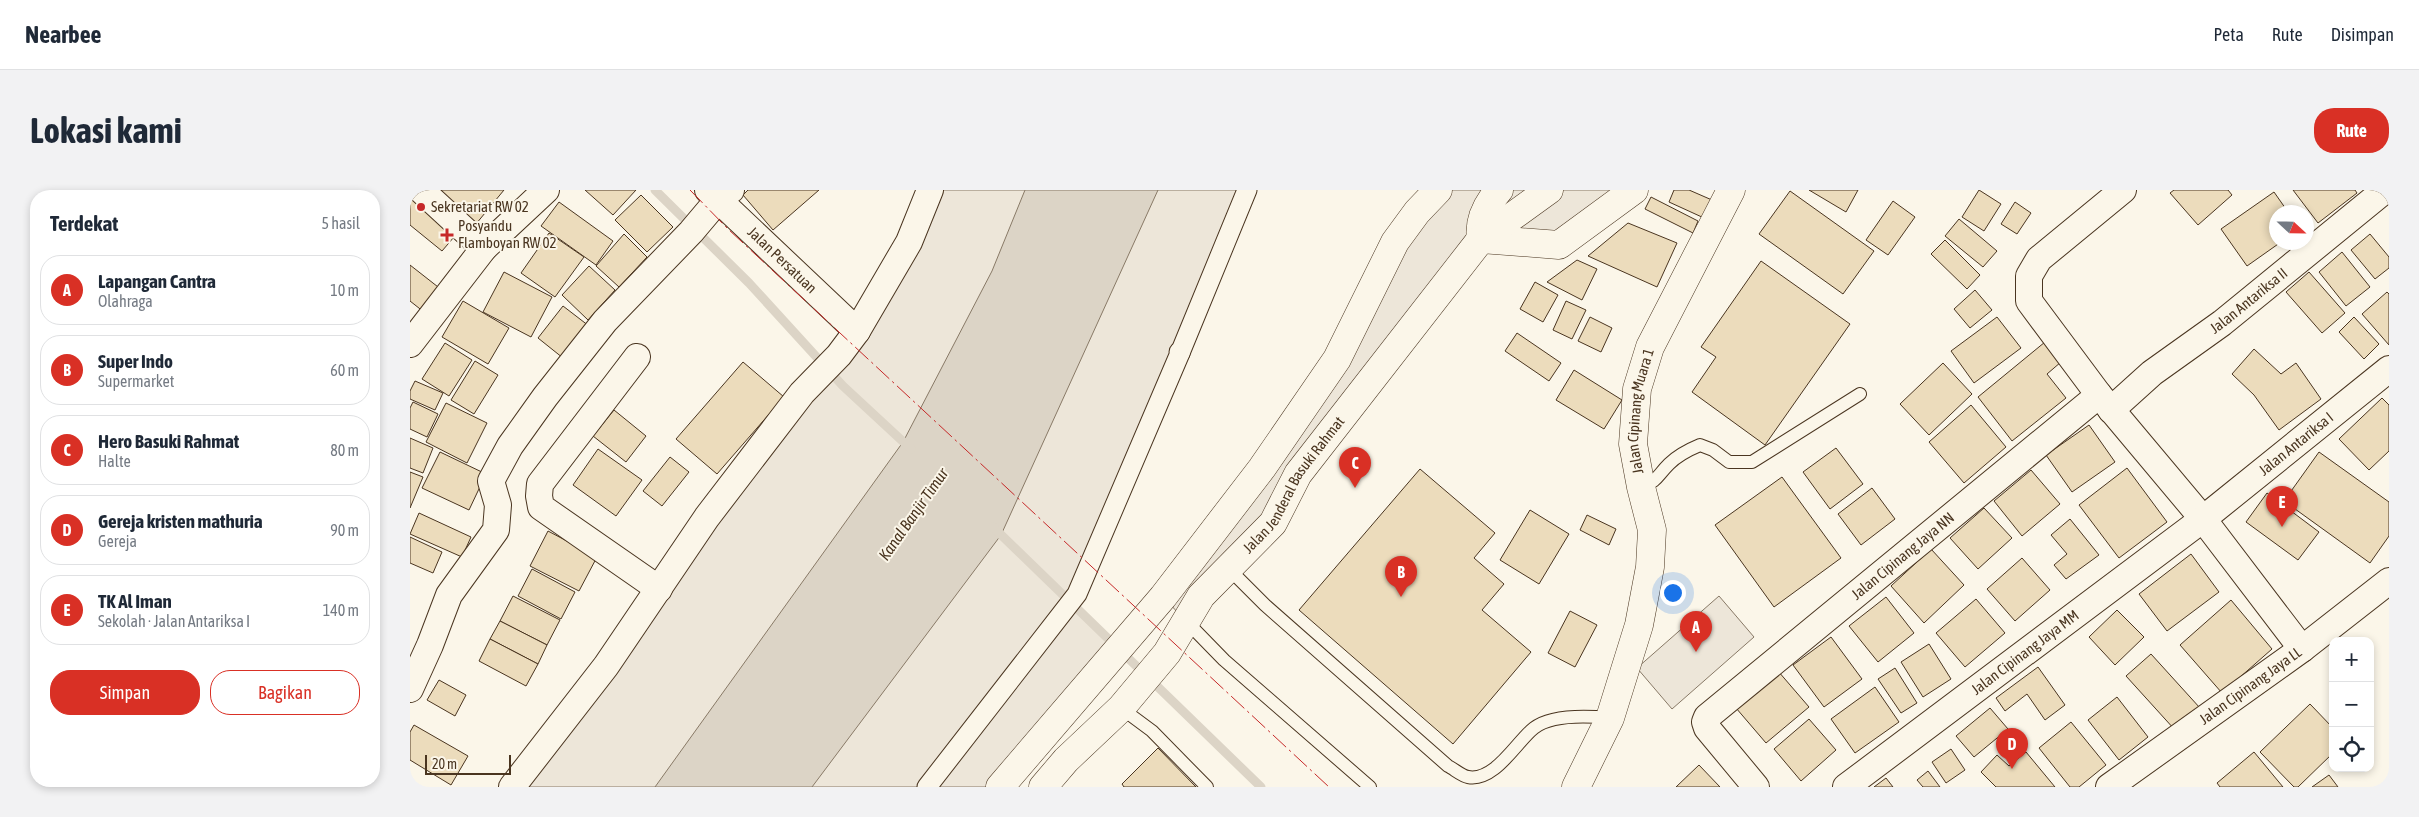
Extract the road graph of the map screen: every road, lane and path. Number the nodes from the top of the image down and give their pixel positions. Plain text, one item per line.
1 (422, 190) edge
2 (546, 190) edge
3 (930, 190) edge
4 (1248, 190) edge
5 (1438, 190) edge
6 (1499, 190) edge
7 (1549, 190) edge
8 (1634, 190) edge
9 (1731, 190) edge
10 (2123, 190) edge
11 (2385, 190) edge
12 (711, 205) edge
13 (1481, 239) junction
14 (484, 248) junction
15 (857, 331) junction
16 (410, 344) edge
17 (637, 357) dead end
18 (2389, 369) edge
19 (1860, 394) dead end
20 (2105, 402) junction
21 (1640, 487) junction
22 (2203, 519) junction
23 (1229, 569) junction
24 (2387, 586) edge
25 (659, 588) junction
26 (1185, 620) junction
27 (2302, 649) junction
28 (410, 689) edge
29 (1121, 708) junction
30 (1610, 718) junction
31 (512, 787) edge
32 (927, 787) edge
33 (1000, 787) edge
34 (1044, 787) edge
35 (1207, 787) edge
36 (1370, 787) edge
37 (1576, 787) edge
38 (1756, 787) edge
39 (1846, 787) edge
40 (2109, 787) edge

1 - 14 street
2 - 14 street
3 - 15 street
4 - 32 street
5 - 33 main road
6 - 13 main road
7 - 13 main road, Jalan Jenderal Basuki Rahmat
8 - 13 main road
9 - 21 main road, Jalan Cipinang Muara 1
10 - 20 street
11 - 20 street, Jalan Antariksa II
12 - 15 street, Jalan Persatuan
12 - 28 street
13 - 23 main road, Jalan Jenderal Basuki Rahmat
14 - 16 street
15 - 25 street
17 - 25 street
18 - 22 street, Jalan Antariksa I
19 - 21 lane
20 - 22 street
20 - 38 street, Jalan Cipinang Jaya NN
21 - 30 main road, Jalan Cipinang Muara 1
22 - 27 street
22 - 39 street, Jalan Cipinang Jaya MM
23 - 26 main road, Jalan Jenderal Basuki Rahmat
23 - 30 lane
24 - 27 street, Jalan Cipinang Jaya LL
25 - 31 street
26 - 29 main road, Jalan Jenderal Basuki Rahmat
26 - 36 lane
27 - 40 street, Jalan Cipinang Jaya LL
29 - 34 main road, Jalan Jenderal Basuki Rahmat
29 - 35 lane
30 - 37 main road, Jalan Cipinang Muara 1

